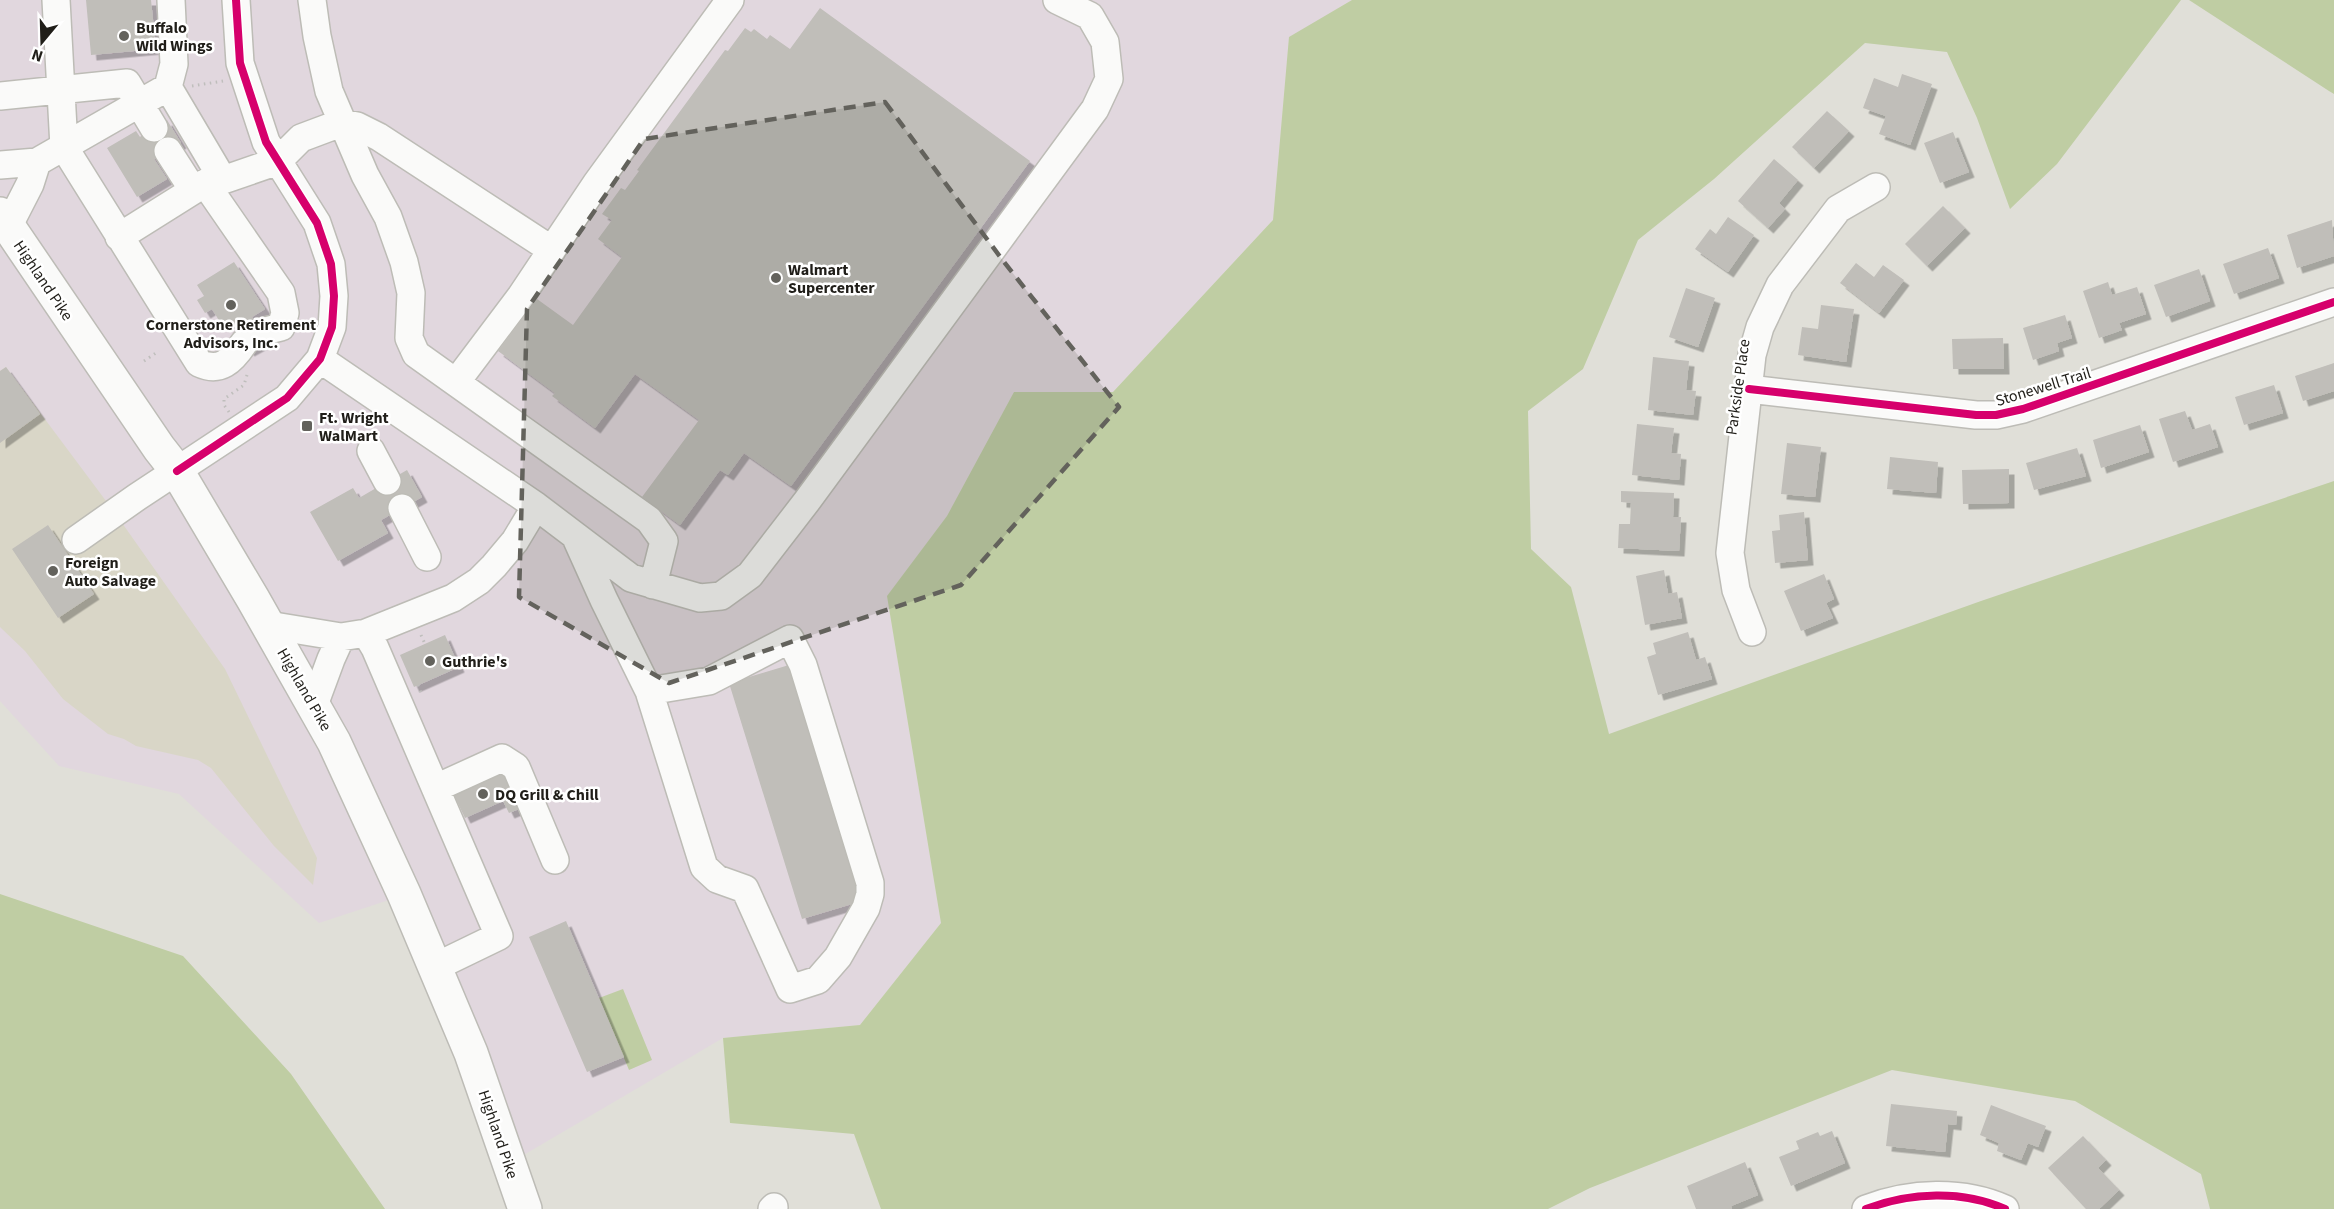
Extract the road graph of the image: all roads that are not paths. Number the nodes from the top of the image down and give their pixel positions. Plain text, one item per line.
1 (56, 0) edge
2 (171, 0) edge
3 (236, 0) edge
4 (312, 0) edge
5 (730, 0) edge
6 (1058, 0) edge
7 (177, 87) junction
8 (61, 90) junction
9 (0, 96) edge
10 (139, 103) junction
11 (341, 123) junction
12 (154, 128) dead end
13 (64, 147) junction
14 (168, 150) dead end
15 (278, 161) junction
16 (37, 162) junction
17 (0, 165) edge
18 (207, 184) junction
19 (1876, 187) dead end
20 (4, 220) edge
21 (119, 237) junction
22 (552, 250) junction
23 (2334, 302) edge
24 (320, 359) junction
25 (457, 381) junction
26 (1749, 389) junction
27 (370, 451) dead end
28 (177, 471) junction
29 (387, 482) dead end
30 (536, 506) junction
31 (402, 508) dead end
32 (576, 536) junction
33 (76, 540) dead end
34 (427, 557) dead end
35 (653, 585) junction
36 (268, 625) junction
37 (1752, 632) dead end
38 (354, 635) junction
39 (650, 691) junction
40 (314, 705) junction
41 (435, 788) junction
42 (555, 860) dead end
43 (435, 967) junction
44 (525, 1209) edge
45 (1866, 1209) edge
46 (2005, 1209) edge

1 - 8 street
2 - 7 street
3 - 15 street
4 - 11 street
5 - 22 street
6 - 35 street
7 - 10 street
7 - 18 street
8 - 9 street
8 - 10 street
8 - 13 street
10 - 12 street
10 - 13 street
11 - 15 street
11 - 22 street
11 - 25 street
13 - 16 street
13 - 21 street
14 - 18 street
15 - 18 street
15 - 24 street
16 - 17 street
16 - 20 street
18 - 21 street
18 - 21 street
19 - 26 street, Parkside Place
20 - 28 main road, Highland Pike
22 - 25 street
23 - 26 street, Stonewell Trail
24 - 28 street
24 - 30 street
25 - 35 street
26 - 37 street, Parkside Place
27 - 29 street
28 - 33 street
28 - 36 main road, Highland Pike
30 - 32 street
30 - 38 street
31 - 34 street
32 - 35 street
32 - 39 street
36 - 38 street
36 - 40 main road, Highland Pike
38 - 40 street
38 - 41 street
39 - 39 street
40 - 43 main road, Highland Pike
41 - 42 street
41 - 43 street
43 - 44 main road, Highland Pike
45 - 46 street

